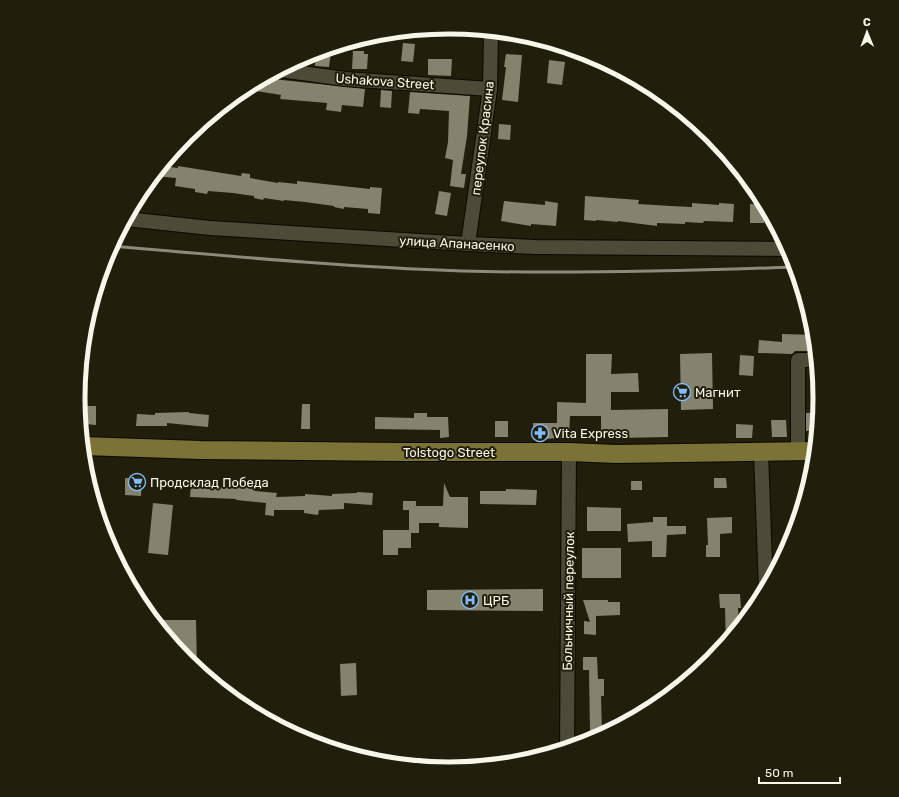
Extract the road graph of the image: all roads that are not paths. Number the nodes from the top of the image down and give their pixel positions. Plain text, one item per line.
1 (491, 36) edge
2 (290, 71) edge
3 (490, 89) junction
4 (132, 220) edge
5 (468, 244) junction
6 (781, 248) edge
7 (812, 360) edge
8 (88, 446) edge
9 (798, 451) junction
10 (810, 451) edge
11 (569, 452) junction
12 (761, 452) junction
13 (766, 580) edge
14 (566, 744) edge

1 - 3 street, переулок Красина
2 - 3 street, Ushakova Street
3 - 5 street, переулок Красина
4 - 5 street, улица Апанасенко
5 - 6 street, улица Апанасенко
7 - 9 street
8 - 11 main road, Tolstogo Street
9 - 10 main road, Tolstogo Street
9 - 12 main road, Tolstogo Street
11 - 12 main road, Tolstogo Street
11 - 14 street, Больничный переулок
12 - 13 street

